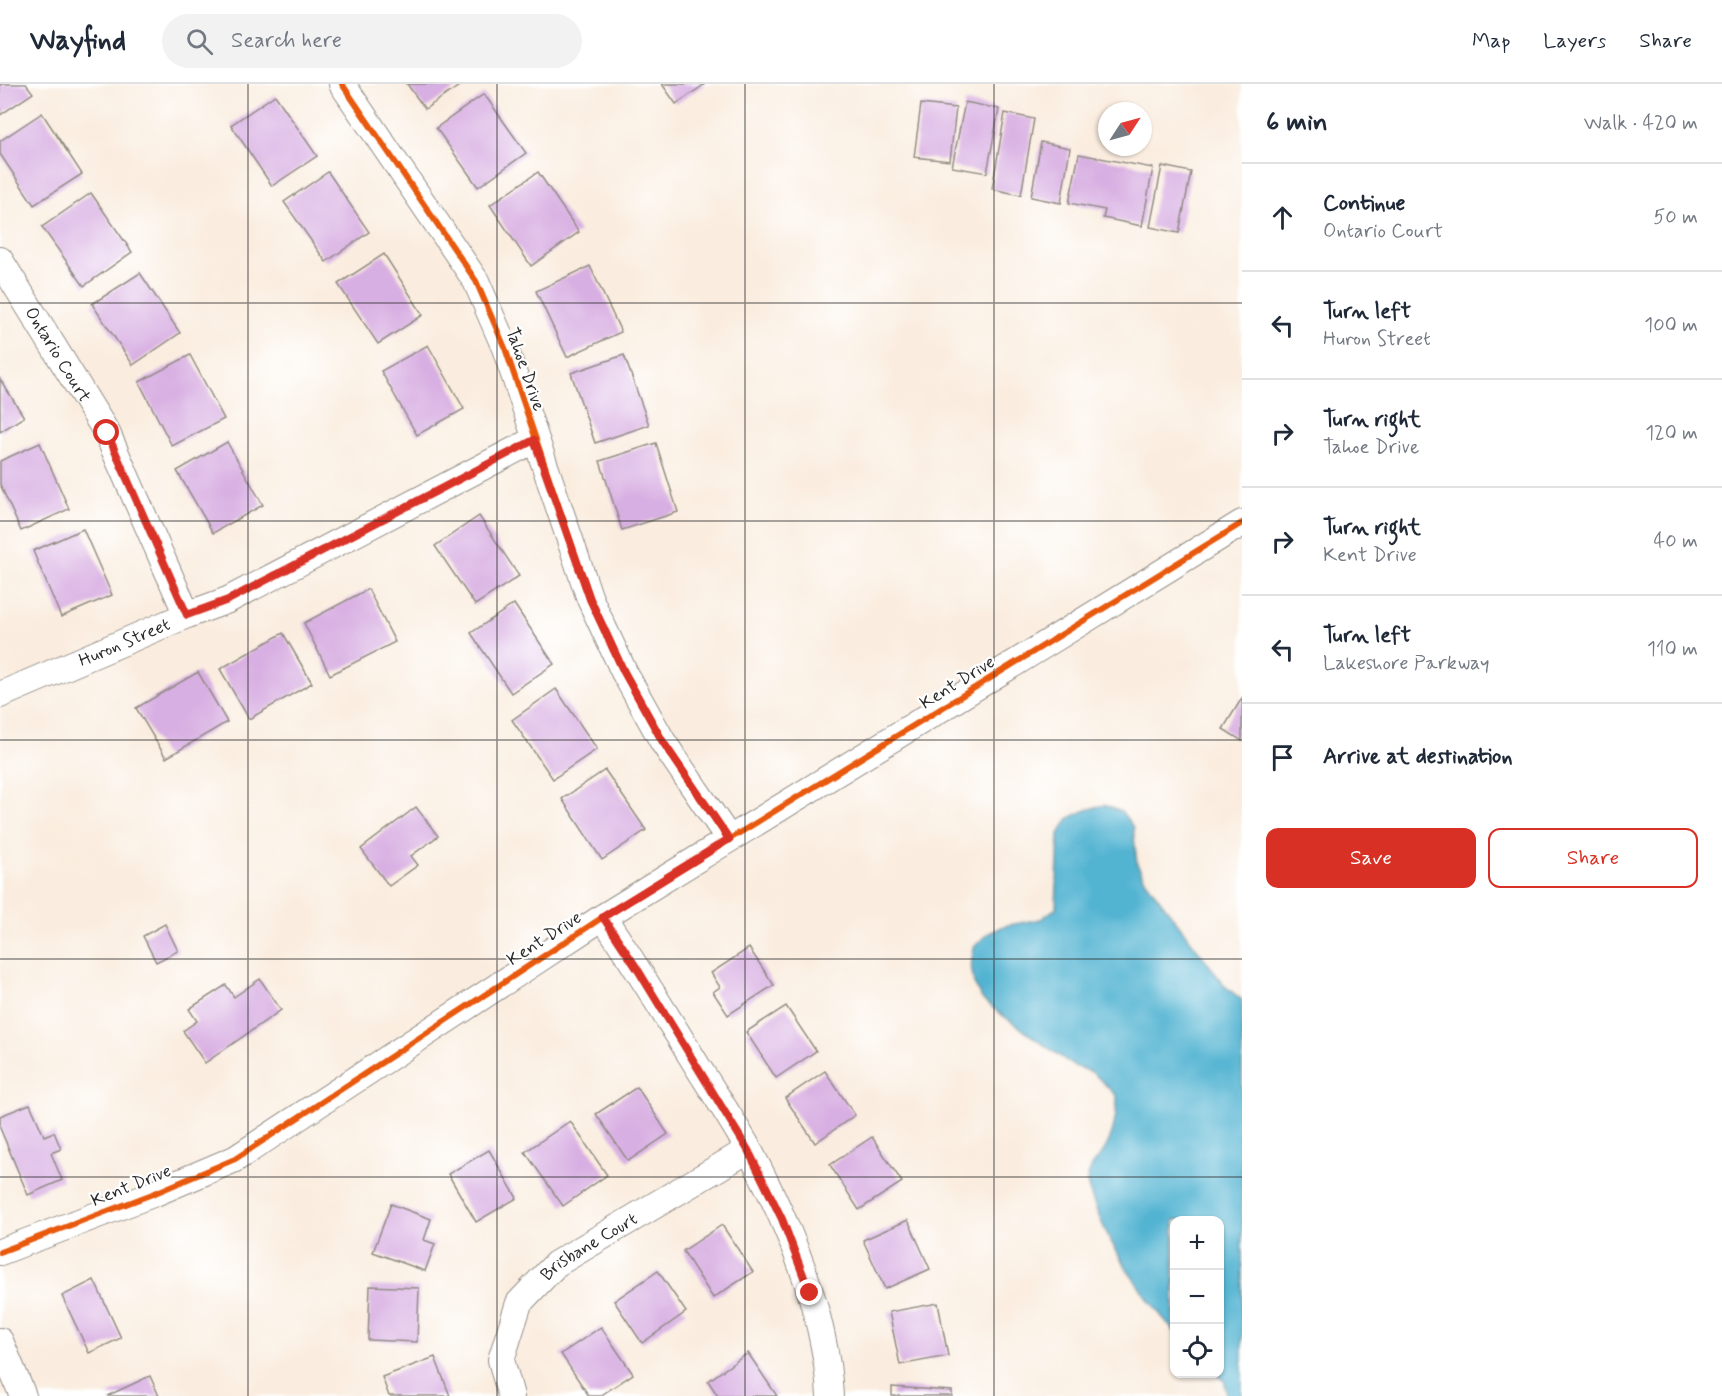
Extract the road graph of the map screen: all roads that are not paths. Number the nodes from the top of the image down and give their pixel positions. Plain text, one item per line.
1 (342, 84) edge
2 (0, 260) edge
3 (534, 440) junction
4 (1242, 523) edge
5 (187, 615) junction
6 (0, 695) edge
7 (729, 839) junction
8 (603, 917) junction
9 (748, 1150) junction
10 (0, 1252) edge
11 (0, 1341) edge
12 (23, 1396) edge
13 (511, 1396) edge
14 (830, 1396) edge

1 - 3 street, Tahoe Drive
2 - 5 street, Ontario Court
3 - 5 street, Huron Street
3 - 7 street, Tahoe Drive
4 - 7 street, Kent Drive
5 - 6 street, Huron Street
7 - 8 street, Kent Drive
8 - 9 street
8 - 10 street, Kent Drive
9 - 13 street, Brisbane Court
9 - 14 street
11 - 12 street

